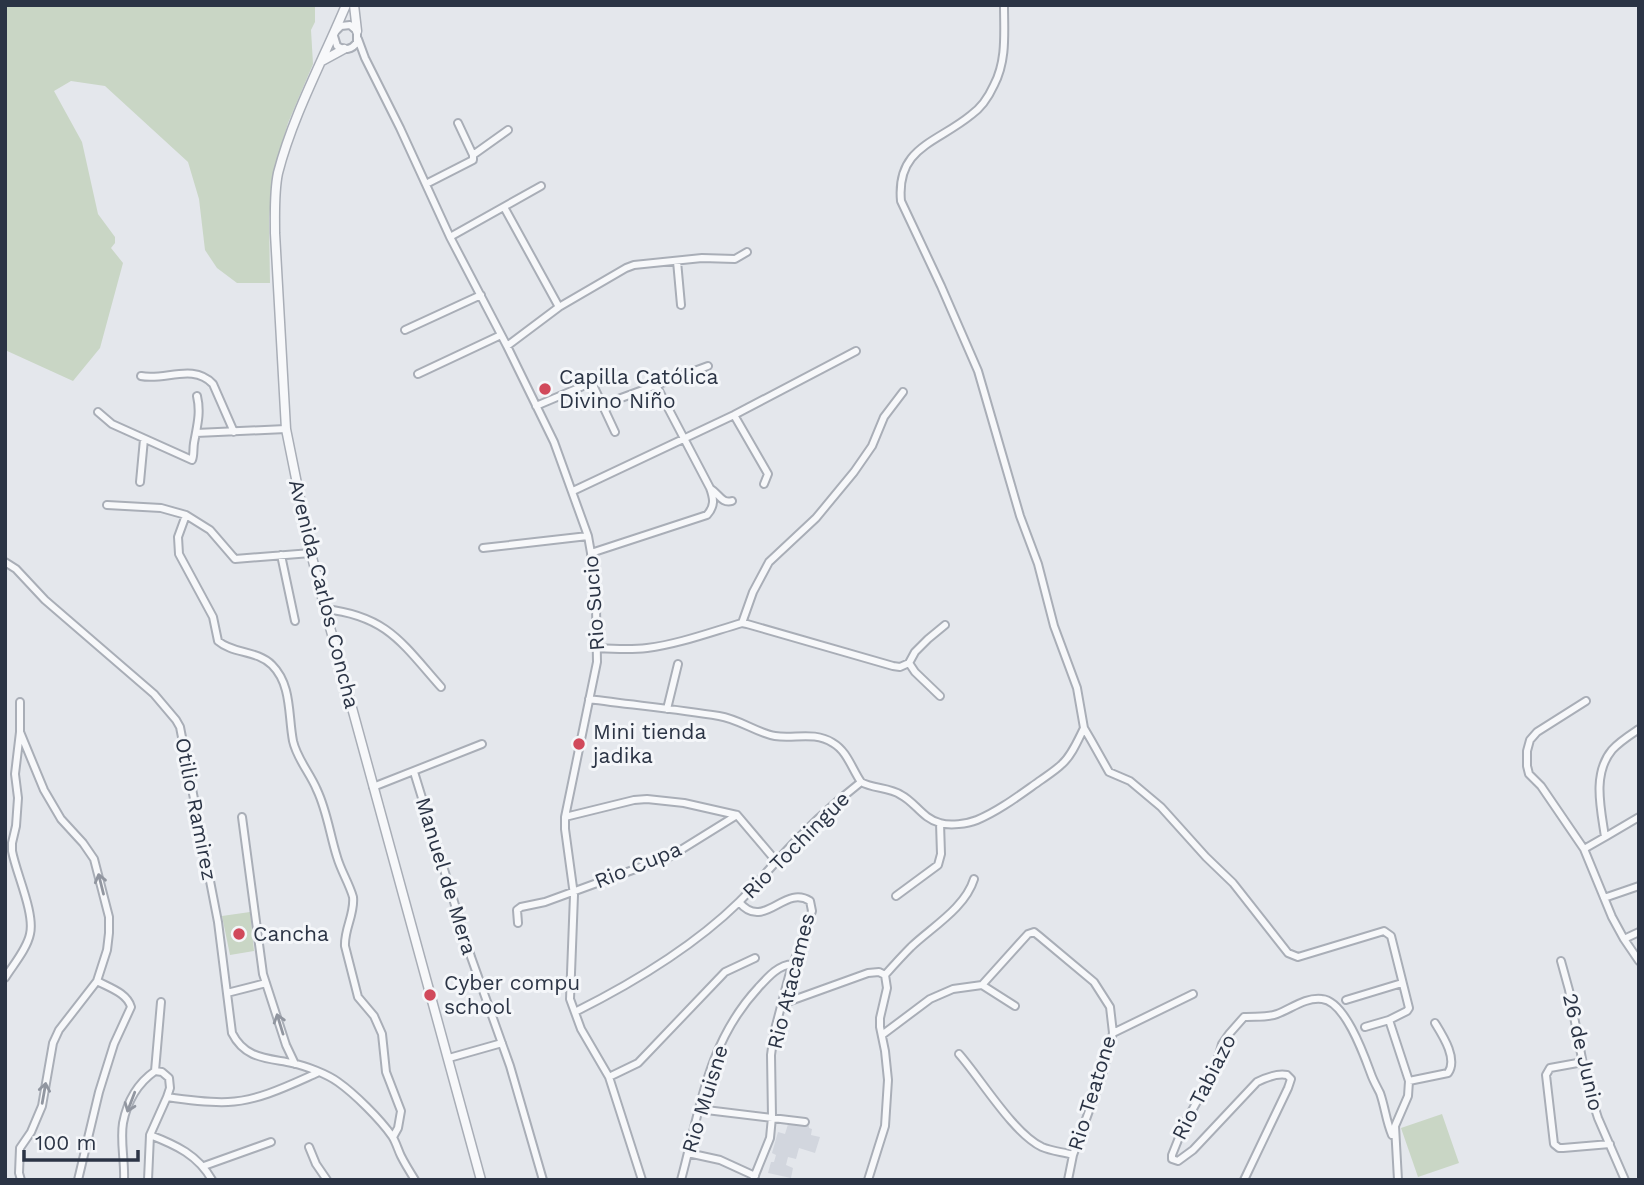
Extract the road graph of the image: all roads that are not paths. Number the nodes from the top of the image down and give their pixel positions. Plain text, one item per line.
1 (346, 5) edge
2 (354, 5) edge
3 (1003, 5) edge
4 (334, 34) junction
5 (357, 35) junction
6 (345, 49) junction
7 (365, 58) junction
8 (322, 61) junction
9 (458, 123) dead end
10 (508, 130) dead end
11 (472, 155) junction
12 (426, 184) junction
13 (541, 186) dead end
14 (504, 207) junction
15 (450, 237) junction
16 (747, 252) dead end
17 (677, 261) junction
18 (481, 295) junction
19 (681, 305) dead end
20 (559, 307) junction
21 (405, 330) dead end
22 (501, 335) junction
23 (507, 346) junction
24 (856, 351) dead end
25 (708, 366) dead end
26 (418, 374) dead end
27 (141, 376) dead end
28 (656, 385) junction
29 (903, 392) dead end
30 (197, 396) dead end
31 (602, 405) junction
32 (536, 406) junction
33 (98, 412) dead end
34 (734, 415) junction
35 (286, 429) junction
36 (234, 432) junction
37 (615, 432) dead end
38 (196, 433) junction
39 (682, 438) junction
40 (144, 439) junction
41 (139, 482) dead end
42 (764, 484) dead end
43 (710, 488) junction
44 (573, 491) junction
45 (732, 501) dead end
46 (107, 505) dead end
47 (186, 515) junction
48 (588, 536) junction
49 (483, 548) dead end
50 (591, 552) junction
51 (311, 553) junction
52 (281, 555) junction
53 (5, 562) edge
54 (325, 609) junction
55 (295, 621) dead end
56 (742, 623) junction
57 (945, 625) dead end
58 (597, 648) junction
59 (909, 663) junction
60 (678, 664) dead end
61 (441, 687) dead end
62 (940, 696) dead end
63 (589, 699) junction
64 (1586, 701) dead end
65 (20, 702) dead end
66 (667, 709) junction
67 (1084, 728) junction
68 (1639, 729) edge
69 (20, 732) junction
70 (482, 744) dead end
71 (414, 772) junction
72 (861, 782) junction
73 (373, 787) junction
74 (737, 815) junction
75 (242, 817) dead end
76 (565, 817) junction
77 (1639, 817) edge
78 (940, 823) junction
79 (1605, 837) junction
80 (1584, 849) junction
81 (776, 861) junction
82 (974, 878) dead end
83 (1639, 886) edge
84 (574, 891) junction
85 (897, 896) dead end
86 (1604, 898) junction
87 (739, 902) junction
88 (518, 923) dead end
89 (1639, 932) edge
90 (1623, 939) junction
91 (755, 958) dead end
92 (1561, 961) dead end
93 (1639, 961) edge
94 (793, 964) junction
95 (885, 975) junction
96 (5, 978) edge
97 (97, 981) junction
98 (266, 983) junction
99 (1402, 983) junction
100 (982, 985) junction
101 (227, 993) junction
102 (1193, 993) dead end
103 (1346, 1000) dead end
104 (161, 1002) dead end
105 (782, 1004) junction
106 (1015, 1006) dead end
107 (575, 1012) junction
108 (1389, 1020) junction
109 (1435, 1024) dead end
110 (1365, 1027) dead end
111 (1113, 1032) junction
112 (882, 1035) junction
113 (502, 1043) junction
114 (959, 1054) dead end
115 (449, 1058) junction
116 (1583, 1062) junction
117 (295, 1064) junction
118 (155, 1071) junction
119 (317, 1073) junction
120 (609, 1077) junction
121 (1409, 1081) junction
122 (167, 1097) junction
123 (698, 1109) junction
124 (772, 1117) junction
125 (805, 1122) dead end
126 (150, 1135) junction
127 (393, 1137) junction
128 (1395, 1140) junction
129 (271, 1142) dead end
130 (1610, 1144) junction
131 (309, 1147) dead end
132 (688, 1153) junction
133 (1073, 1155) junction
134 (204, 1166) junction
135 (754, 1178) edge
136 (21, 1180) edge
137 (79, 1180) edge
138 (124, 1180) edge
139 (148, 1180) edge
140 (212, 1180) edge
141 (327, 1180) edge
142 (415, 1180) edge
143 (481, 1180) edge
144 (543, 1180) edge
145 (642, 1180) edge
146 (681, 1180) edge
147 (868, 1180) edge
148 (1068, 1180) edge
149 (1244, 1180) edge
150 (1398, 1180) edge
151 (1625, 1180) edge

1 - 4 street, Avenida Carlos Concha
2 - 5 street
3 - 67 street
4 - 5 street
4 - 6 street
4 - 8 street, Avenida Carlos Concha
5 - 6 street
5 - 7 street, Rio Sucio
6 - 7 street
6 - 8 street
7 - 12 street, Rio Sucio
8 - 35 street, Avenida Carlos Concha
9 - 11 street
10 - 11 street
11 - 12 street
12 - 15 street, Rio Sucio
13 - 14 street
14 - 15 street
14 - 20 street
15 - 18 street, Rio Sucio
16 - 17 street
17 - 19 street
17 - 20 street
18 - 21 street
18 - 22 street, Rio Sucio
20 - 23 street
22 - 23 street, Rio Sucio
22 - 26 street
23 - 32 street, Rio Sucio
24 - 34 street
25 - 28 street
27 - 36 street
28 - 31 street
28 - 39 street
29 - 56 street
30 - 38 street
31 - 32 street
31 - 37 street
32 - 44 street, Rio Sucio
33 - 40 street
34 - 39 street
34 - 42 street
35 - 36 street
35 - 51 street, Avenida Carlos Concha
36 - 38 street
38 - 40 street
39 - 43 street
39 - 44 street
40 - 41 street
43 - 45 street
43 - 50 street
44 - 48 street, Rio Sucio
46 - 47 street
47 - 52 street
47 - 127 street
48 - 49 street
48 - 50 street, Rio Sucio
50 - 58 street, Rio Sucio
51 - 52 street
51 - 54 street, Avenida Carlos Concha
52 - 55 street
53 - 101 street, Otilio Ramirez
54 - 61 street
54 - 73 street, Avenida Carlos Concha
56 - 58 street
56 - 59 street
57 - 59 street
58 - 63 street, Rio Sucio
59 - 62 street
60 - 66 street
63 - 66 street
63 - 76 street, Rio Sucio
64 - 80 street
65 - 69 street
66 - 72 street
67 - 78 street
67 - 99 street
68 - 79 street
69 - 96 street
97 -> 69 street
70 - 71 street
71 - 73 street
71 - 113 street, Manuel de Mera
72 - 78 street, Rio Tochingue
72 - 81 street, Rio Tochingue
73 - 115 street, Avenida Carlos Concha
74 - 76 street
74 - 81 street
74 - 84 street, Rio Cupa
75 - 98 street
76 - 84 street, Rio Sucio
77 - 79 street
78 - 85 street
79 - 80 street
80 - 86 street
81 - 87 street, Rio Tochingue
82 - 95 street
83 - 86 street
84 - 88 street, Rio Cupa
84 - 107 street, Rio Sucio
86 - 90 street
87 - 94 street, Rio Atacames
87 - 107 street, Rio Tochingue
89 - 90 street
90 - 93 street
91 - 120 street
92 - 116 street, 26 de Junio
94 - 105 street, Rio Atacames
94 - 123 street, Rio Muisne
95 - 105 street
95 - 112 street
136 -> 97 street
97 - 137 street
98 - 101 street
117 -> 98 street
99 - 103 street
99 - 108 street
100 - 106 street
100 - 111 street, Rio Teatone
100 - 112 street
101 - 117 street, Otilio Ramirez
102 - 111 street
104 - 118 street
105 - 124 street, Rio Atacames
107 - 120 street, Rio Sucio
108 - 110 street
108 - 121 street
109 - 121 street
111 - 133 street, Rio Teatone
112 - 147 street
113 - 115 street
113 - 144 street, Manuel de Mera
114 - 133 street
115 - 143 street, Avenida Carlos Concha
116 - 130 street, 26 de Junio
116 - 130 street
117 - 119 street, Otilio Ramirez
118 - 122 street
118 -> 138 street
119 - 122 street
119 - 127 street, Otilio Ramirez
120 - 145 street, Rio Sucio
121 - 128 street
122 - 126 street
123 - 124 street
123 - 132 street, Rio Muisne
124 - 125 street
124 - 135 street, Rio Atacames
126 - 134 street
126 - 139 street
127 - 142 street, Otilio Ramirez
128 - 149 street, Rio Tabiazo
128 - 150 street
129 - 134 street
130 - 151 street, 26 de Junio
131 - 141 street
132 - 135 street
132 - 146 street, Rio Muisne
133 - 148 street, Rio Teatone
134 - 140 street

